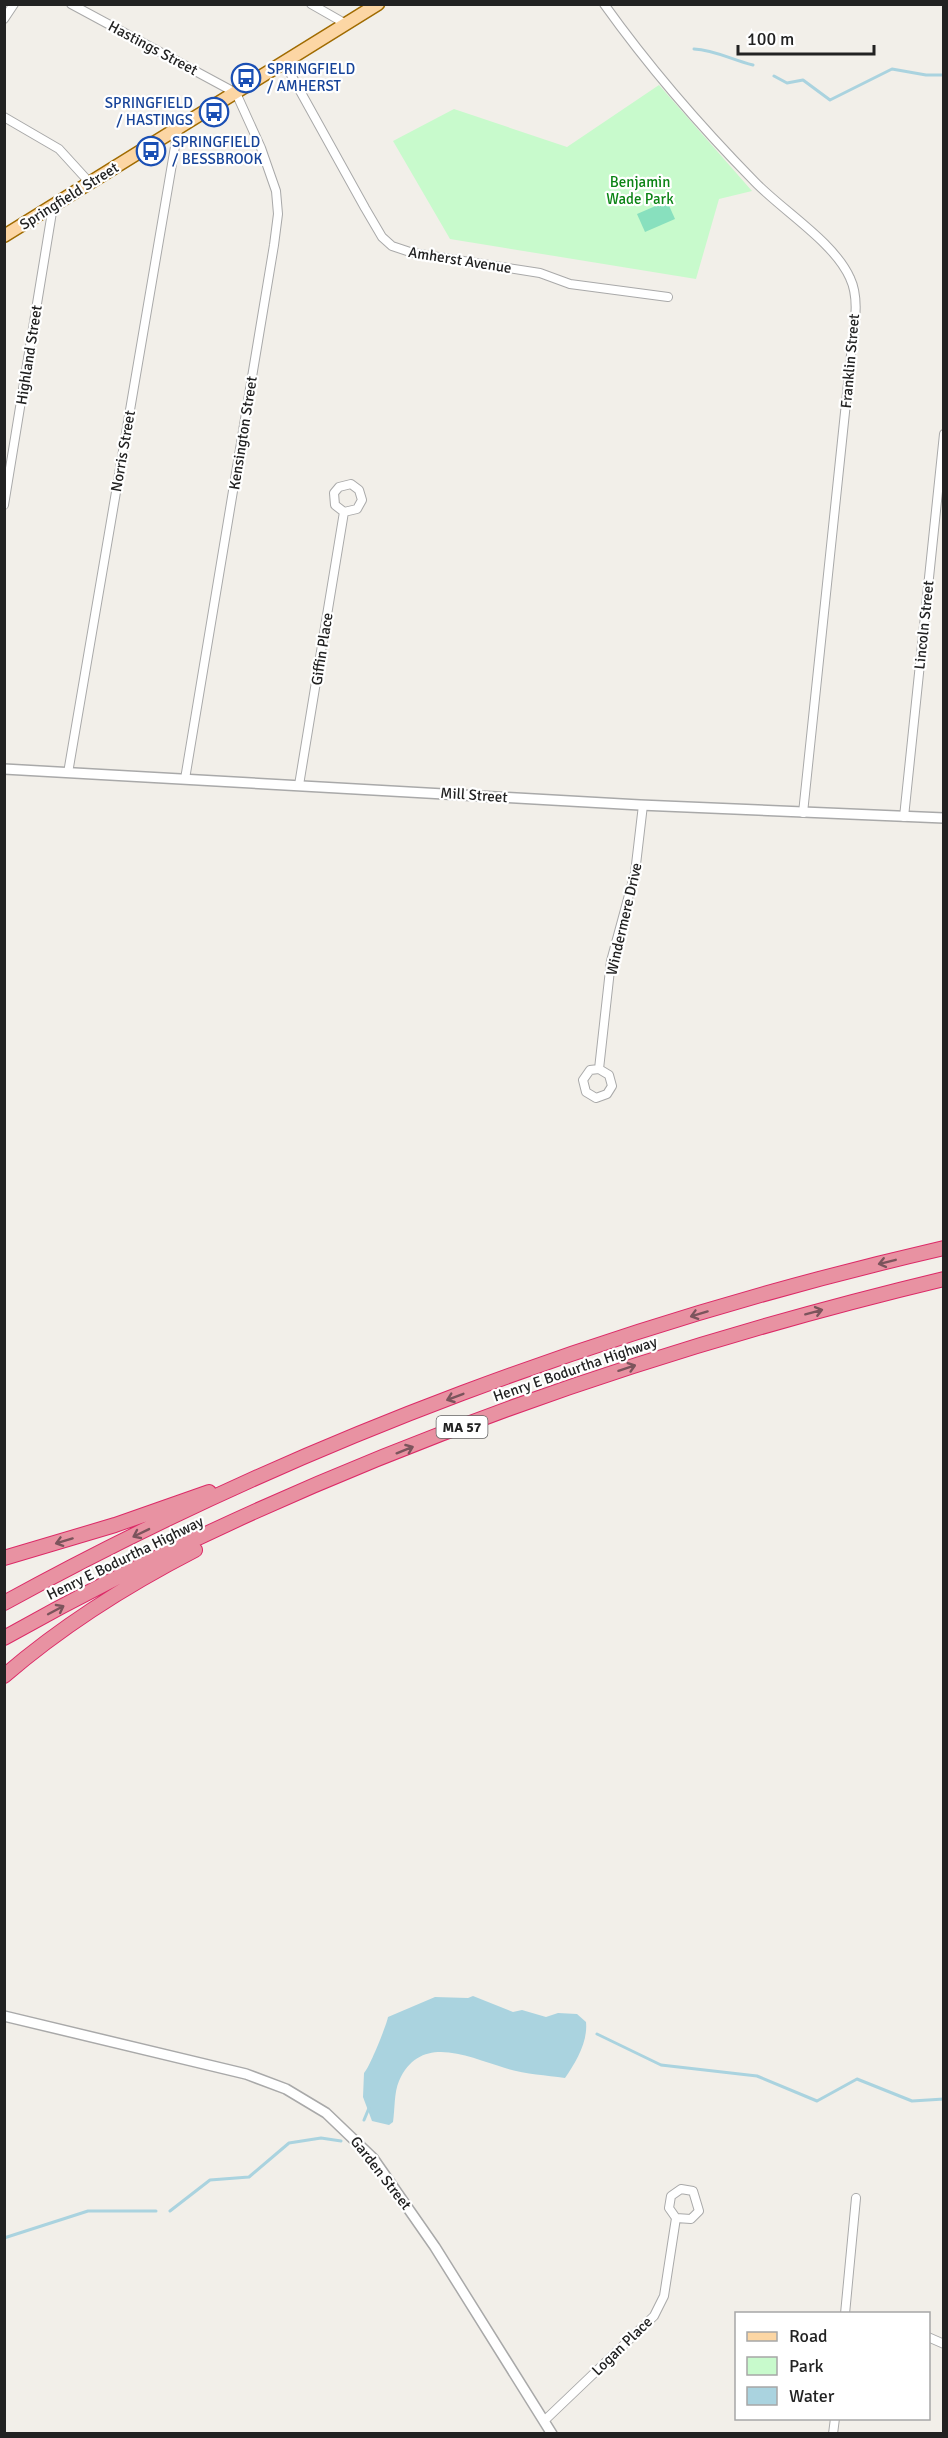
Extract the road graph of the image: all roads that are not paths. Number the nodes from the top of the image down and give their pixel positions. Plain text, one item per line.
1 (14, 4) edge
2 (71, 4) edge
3 (310, 4) edge
4 (378, 4) edge
5 (604, 4) edge
6 (4, 19) edge
7 (346, 24) junction
8 (284, 62) junction
9 (236, 93) junction
10 (4, 117) edge
11 (178, 129) junction
12 (90, 183) junction
13 (53, 206) junction
14 (4, 236) edge
15 (668, 297) dead end
16 (944, 434) edge
17 (4, 505) edge
18 (344, 512) dead end
19 (4, 769) edge
20 (68, 773) junction
21 (185, 779) junction
22 (299, 785) junction
23 (643, 805) junction
24 (803, 813) junction
25 (904, 817) junction
26 (944, 818) edge
27 (599, 1069) dead end
28 (944, 1248) edge
29 (944, 1279) edge
30 (299, 1461) junction
31 (374, 1462) junction
32 (4, 1558) edge
33 (4, 1603) edge
34 (4, 1638) edge
35 (4, 1676) edge
36 (4, 2016) edge
37 (856, 2198) dead end
38 (676, 2218) junction
39 (845, 2312) edge
40 (930, 2338) edge
41 (944, 2344) edge
42 (544, 2421) junction
43 (552, 2433) edge

1 - 6 street
2 - 9 street, Hastings Street
3 - 7 street
4 - 7 main road, Springfield Street
5 - 24 street, Franklin Street
7 - 8 main road, Springfield Street
8 - 9 main road, Springfield Street
8 - 15 street, Amherst Avenue
9 - 11 main road, Springfield Street
9 - 21 street, Kensington Street
10 - 12 street
11 - 12 main road, Springfield Street
11 - 20 street, Norris Street
12 - 13 main road, Springfield Street
13 - 14 main road, Springfield Street
13 - 17 street, Highland Street
16 - 25 street, Lincoln Street
18 - 22 street, Giffin Place
19 - 20 street, Mill Street
20 - 21 street, Mill Street
21 - 22 street, Mill Street
22 - 23 street, Mill Street
23 - 24 street, Mill Street
23 - 27 street, Windermere Drive
24 - 25 street, Mill Street
25 - 26 street, Mill Street
28 -> 30 highway, Henry E Bodurtha Highway / MA 57
31 -> 29 highway, Henry E Bodurtha Highway / MA 57
30 -> 32 highway
30 -> 33 highway, Henry E Bodurtha Highway / MA 57
34 -> 31 highway, Henry E Bodurtha Highway / MA 57
31 - 35 highway
36 - 42 street, Garden Street
37 - 39 street
38 - 38 street, Logan Place
38 - 42 street, Logan Place
40 - 41 street
42 - 43 street, Garden Street

